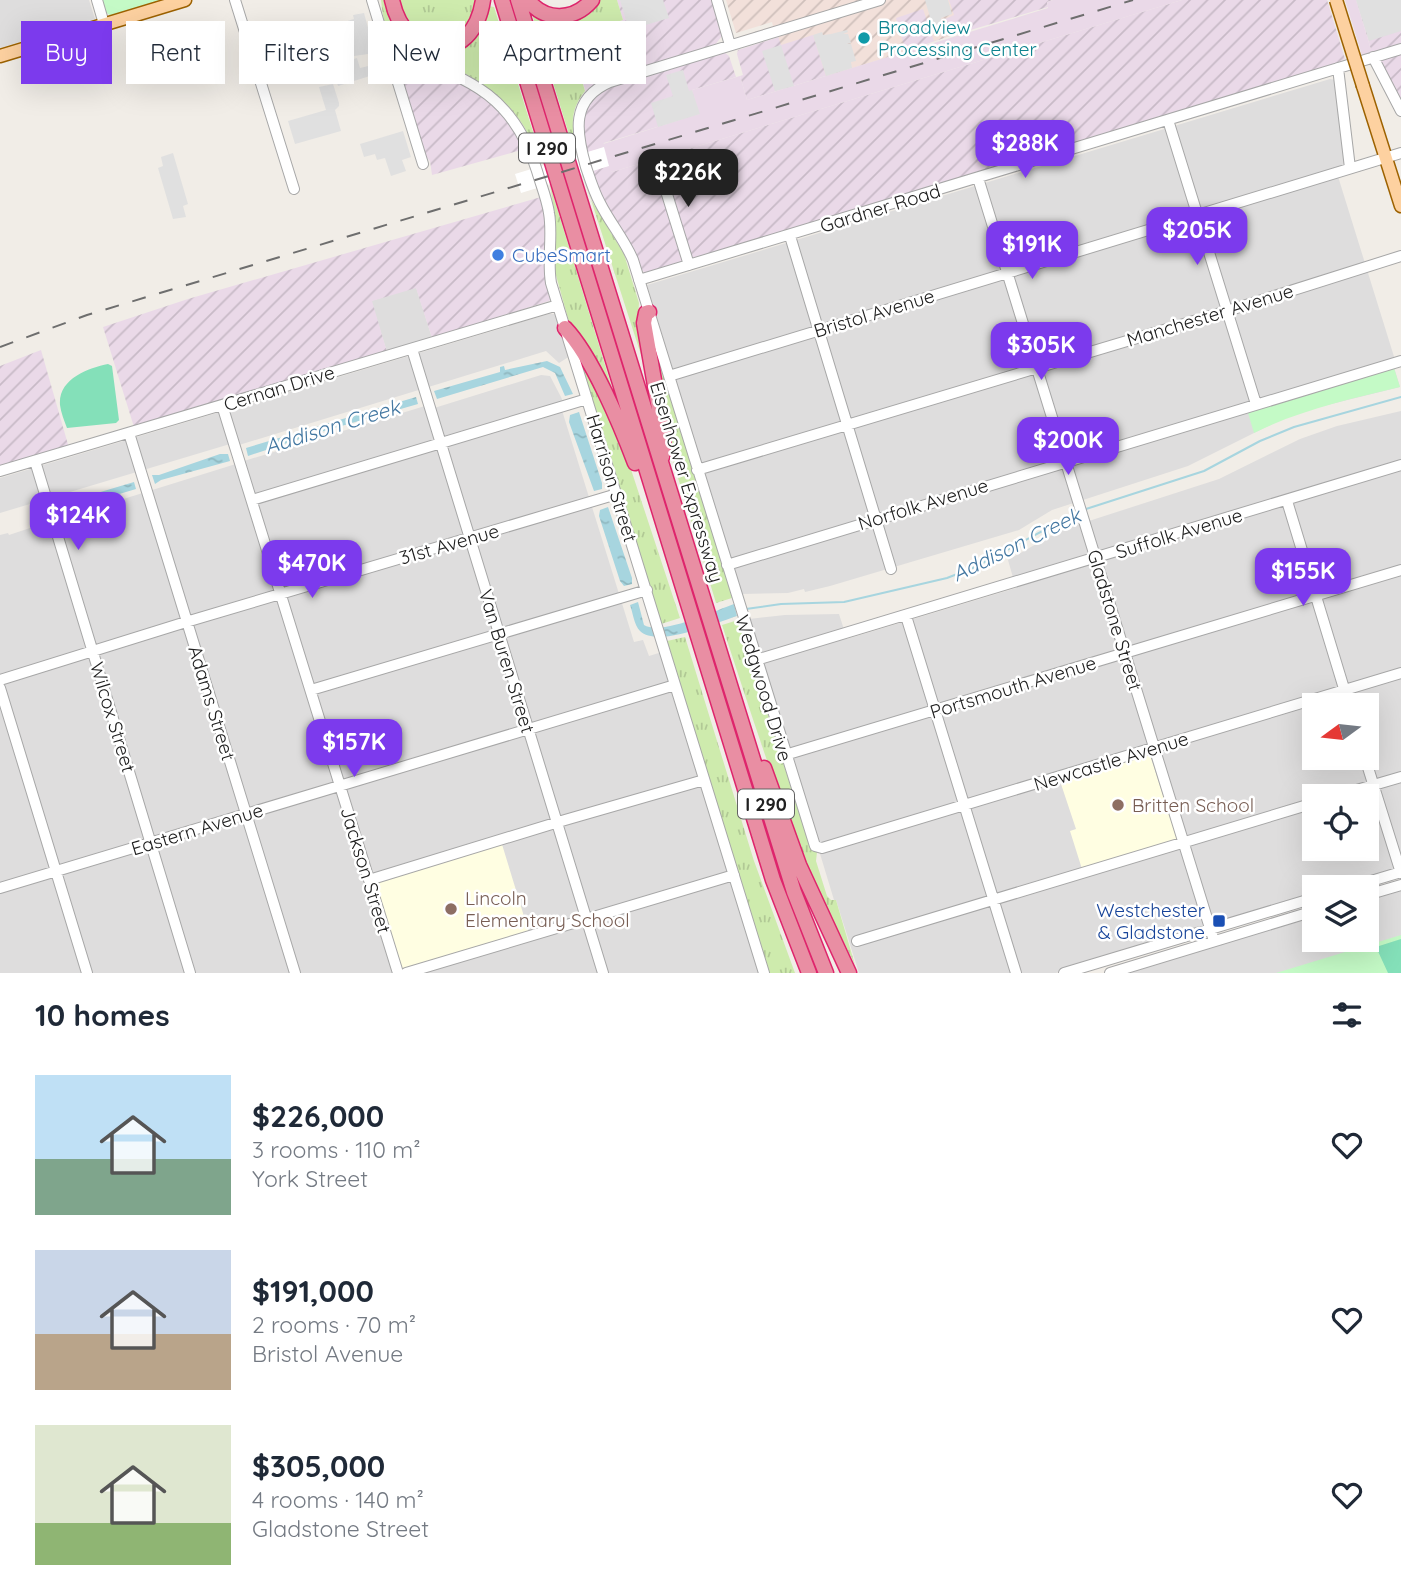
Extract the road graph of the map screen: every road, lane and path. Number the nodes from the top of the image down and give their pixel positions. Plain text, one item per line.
1 (97, 0) edge
2 (185, 0) edge
3 (235, 0) edge
4 (372, 0) edge
5 (392, 0) edge
6 (483, 0) edge
7 (502, 0) edge
8 (518, 0) edge
9 (528, 0) edge
10 (592, 0) edge
11 (716, 0) edge
12 (880, 0) edge
13 (1336, 0) edge
14 (103, 21) edge
15 (378, 21) edge
16 (112, 22) edge
17 (730, 45) junction
18 (1401, 49) edge
19 (21, 50) edge
20 (0, 56) edge
21 (1373, 57) junction
22 (1338, 68) junction
23 (646, 70) edge
24 (465, 80) edge
25 (398, 84) edge
26 (607, 84) edge
27 (1401, 111) edge
28 (1168, 120) junction
29 (1401, 153) edge
30 (1386, 157) junction
31 (657, 162) dead end
32 (423, 164) dead end
33 (1350, 168) junction
34 (978, 178) junction
35 (294, 189) dead end
36 (1401, 206) edge
37 (1197, 214) junction
38 (790, 236) junction
39 (1401, 256) edge
40 (689, 265) junction
41 (1007, 273) junction
42 (639, 280) junction
43 (558, 305) junction
44 (1227, 310) junction
45 (649, 312) junction
46 (565, 328) junction
47 (819, 330) junction
48 (412, 349) junction
49 (1401, 361) edge
50 (1037, 367) junction
51 (669, 376) junction
52 (587, 399) junction
53 (1256, 404) junction
54 (222, 405) junction
55 (847, 424) junction
56 (129, 433) junction
57 (440, 444) junction
58 (35, 461) junction
59 (1066, 461) junction
60 (661, 465) junction
61 (1401, 465) edge
62 (697, 470) junction
63 (0, 471) edge
64 (617, 494) junction
65 (252, 500) junction
66 (1287, 501) junction
67 (660, 514) junction
68 (876, 518) junction
69 (469, 538) junction
70 (1096, 558) junction
71 (727, 565) junction
72 (891, 569) dead end
73 (1401, 570) edge
74 (646, 590) junction
75 (281, 594) junction
76 (1316, 596) junction
77 (906, 616) junction
78 (186, 622) junction
79 (498, 634) junction
80 (93, 652) junction
81 (1125, 653) junction
82 (756, 660) junction
83 (725, 670) junction
84 (1401, 673) edge
85 (0, 680) edge
86 (675, 685) junction
87 (0, 688) edge
88 (311, 690) junction
89 (1344, 690) junction
90 (1345, 693) edge
91 (935, 710) junction
92 (528, 729) junction
93 (1154, 748) junction
94 (785, 755) junction
95 (1401, 777) edge
96 (705, 780) junction
97 (1376, 784) edge
98 (340, 785) junction
99 (1379, 804) edge
100 (964, 805) junction
101 (1302, 807) edge
102 (246, 814) junction
103 (557, 822) junction
104 (151, 842) junction
105 (1184, 843) junction
106 (822, 848) joint
107 (56, 871) junction
108 (1401, 873) edge
109 (734, 875) junction
110 (1379, 879) edge
111 (369, 880) junction
112 (1401, 885) edge
113 (0, 888) edge
114 (1379, 891) edge
115 (993, 900) junction
116 (1302, 902) edge
117 (1302, 915) edge
118 (587, 919) junction
119 (1210, 929) junction
120 (793, 936) junction
121 (1214, 941) junction
122 (857, 942) dead end
123 (761, 972) edge
124 (87, 973) edge
125 (190, 973) edge
126 (295, 973) edge
127 (398, 973) edge
128 (406, 973) edge
129 (603, 973) edge
130 (800, 973) edge
131 (809, 973) edge
132 (826, 973) edge
133 (849, 973) edge
134 (1016, 973) edge
135 (1064, 973) edge
136 (1110, 973) edge

1 - 14 street
2 - 16 main road
3 - 35 street
4 - 15 street
5 - 6 highway
7 - 67 highway, Eisenhower Expressway / I 290
8 - 60 highway, Eisenhower Expressway / I 290
9 - 10 highway
11 - 17 street
12 - 17 street, Wedgwood Drive
13 - 30 main road, bridge
17 - 23 street, Wedgwood Drive
18 - 21 street, Gardner Road
19 - 20 main road
21 - 22 street, Gardner Road
21 - 27 street
22 - 28 street, Gardner Road
22 - 33 street
24 - 43 street, Harrison Street
25 - 32 street
26 - 42 street, Wedgwood Drive
28 - 34 street, Gardner Road
28 - 37 street
29 - 30 street, Bristol Avenue
30 - 33 street, Bristol Avenue
30 - 36 main road
31 - 40 street
33 - 37 street, Bristol Avenue
34 - 38 street, Gardner Road
34 - 41 street, Gladstone Street
37 - 41 street, Bristol Avenue
37 - 44 street
38 - 40 street, Gardner Road
38 - 47 street
39 - 44 street, Manchester Avenue
40 - 42 street, Gardner Road
41 - 47 street, Bristol Avenue
41 - 50 street, Gladstone Street
42 - 45 street, Wedgwood Drive
43 - 46 street, Harrison Street
43 - 48 street, Cernan Drive
44 - 50 street, Manchester Avenue
44 - 53 street
45 - 51 street, Wedgwood Drive
45 - 60 highway
46 - 52 street, Harrison Street
46 - 67 highway
47 - 51 street, Bristol Avenue
47 - 55 street
48 - 54 street, Cernan Drive
48 - 57 street, Van Buren Street
49 - 53 street, Norfolk Avenue
50 - 55 street, Manchester Avenue
50 - 59 street, Gladstone Street
51 - 62 street, Wedgwood Drive
52 - 57 street
52 - 64 street, Harrison Street
53 - 59 street, Norfolk Avenue
54 - 56 street, Cernan Drive
54 - 65 street, Jackson Street
55 - 62 street, Manchester Avenue
55 - 68 street
56 - 58 street, Cernan Drive
56 - 78 street, Adams Street
57 - 65 street
57 - 69 street, Van Buren Street
58 - 63 street, Cernan Drive
58 - 80 street, Wilcox Street
59 - 68 street, Norfolk Avenue
59 - 70 street, Gladstone Street
60 - 83 highway, Eisenhower Expressway / I 290
61 - 66 street, Suffolk Avenue
62 - 71 street, Wedgwood Drive
64 - 69 street, 31st Avenue
64 - 74 street, Harrison Street
65 - 75 street, Jackson Street
66 - 70 street, Suffolk Avenue
66 - 76 street
67 - 120 highway, Eisenhower Expressway / I 290
68 - 71 street, Norfolk Avenue
68 - 72 street
69 - 75 street, 31st Avenue
69 - 79 street, Van Buren Street
70 - 77 street, Suffolk Avenue
70 - 81 street, Gladstone Street
71 - 82 street, Wedgwood Drive
73 - 76 street, Portsmouth Avenue
74 - 79 street
74 - 86 street, Harrison Street
75 - 78 street, 31st Avenue
75 - 88 street, Jackson Street
76 - 81 street, Portsmouth Avenue
76 - 89 street
77 - 82 street, Suffolk Avenue
77 - 91 street
78 - 80 street, 31st Avenue
78 - 102 street, Adams Street
79 - 88 street
79 - 92 street, Van Buren Street
80 - 85 street, 31st Avenue
80 - 104 street, Wilcox Street
81 - 91 street, Portsmouth Avenue
81 - 93 street, Gladstone Street
82 - 94 street, Wedgwood Drive
83 - 132 highway, Eisenhower Expressway / I 290
83 - 133 highway
84 - 89 street, Newcastle Avenue
86 - 92 street, Eastern Avenue
86 - 96 street, Harrison Street
87 - 107 street
88 - 98 street, Jackson Street
89 - 90 street
89 - 93 street, Newcastle Avenue
91 - 94 street, Portsmouth Avenue
91 - 100 street
92 - 98 street, Eastern Avenue
92 - 103 street, Van Buren Street
93 - 100 street, Newcastle Avenue
93 - 105 street, Gladstone Street
94 - 106 street, Wedgwood Drive
95 - 97 street
96 - 103 street
96 - 109 street, Harrison Street
98 - 102 street, Eastern Avenue
98 - 111 street, Jackson Street
99 - 108 street
100 - 106 street, Newcastle Avenue
100 - 115 street
101 - 105 street
102 - 104 street, Eastern Avenue
102 - 126 street, Adams Street
103 - 111 street
103 - 118 street, Van Buren Street
104 - 107 street, Eastern Avenue
104 - 125 street, Wilcox Street
105 - 115 street
105 - 119 street, Gladstone Street
107 - 113 street, Eastern Avenue
107 - 124 street
108 - 110 street
109 - 118 street
109 - 123 street, Harrison Street
111 - 127 street, Jackson Street
112 - 114 street
115 - 122 street
115 - 134 street
116 - 119 street
117 - 121 street
118 - 128 street
118 - 129 street, Van Buren Street
119 - 121 street, Gladstone Street
119 - 135 street
120 - 130 highway
120 - 131 highway, Eisenhower Expressway / I 290
121 - 136 street

